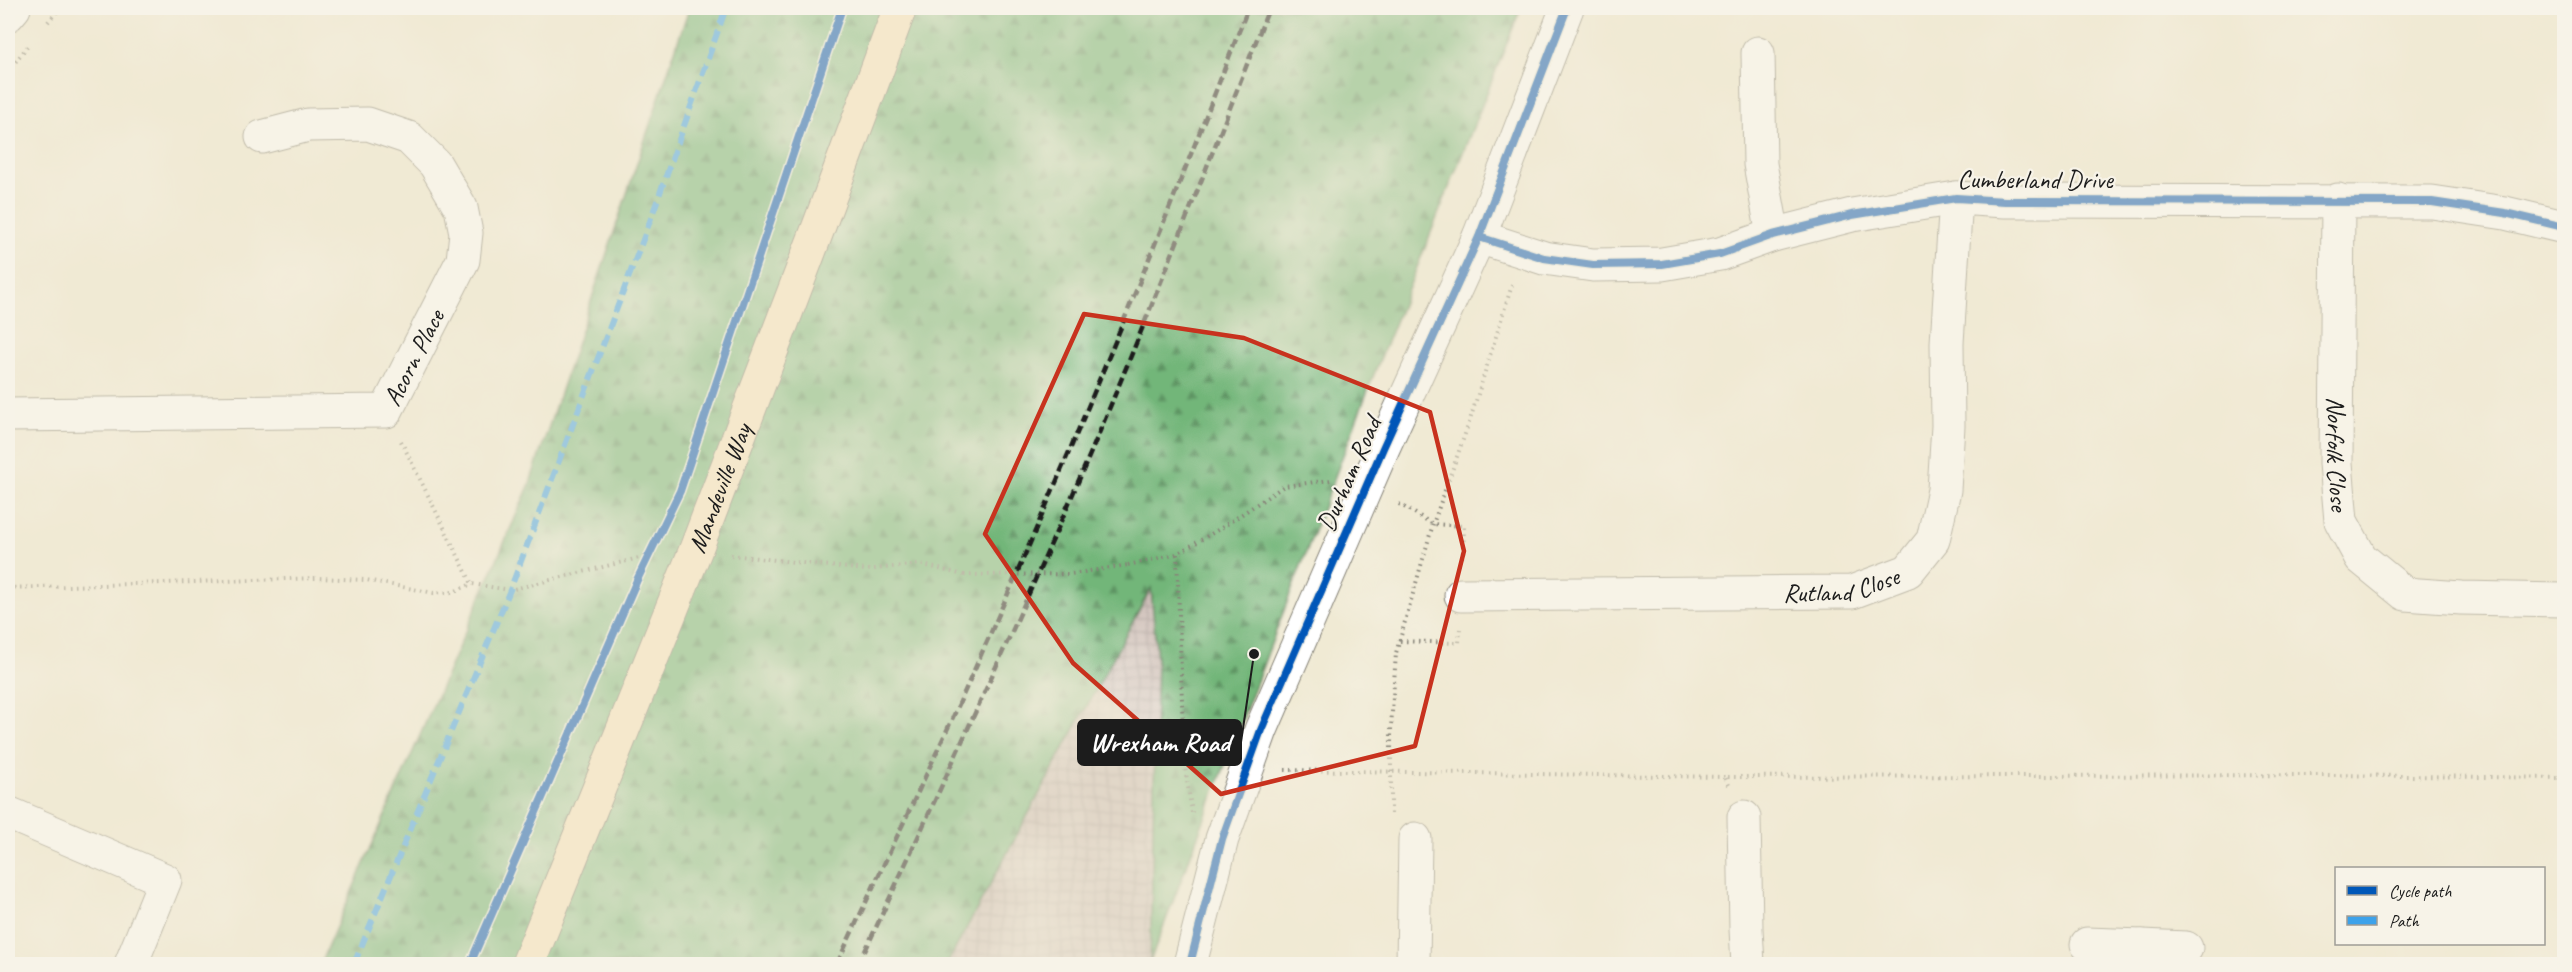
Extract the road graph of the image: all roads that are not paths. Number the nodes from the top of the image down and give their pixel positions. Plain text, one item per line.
1 (14, 8) edge
2 (900, 8) edge
3 (1567, 8) edge
4 (8, 15) edge
5 (1758, 53) dead end
6 (262, 137) dead end
7 (1956, 198) junction
8 (2338, 200) junction
9 (2565, 227) edge
10 (1773, 235) junction
11 (1479, 237) junction
12 (8, 415) edge
13 (1461, 595) road end
14 (2565, 600) edge
15 (8, 813) edge
16 (1744, 818) road end
17 (1415, 839) dead end
18 (2087, 944) dead end
19 (2186, 948) dead end
20 (2141, 955) edge
21 (131, 964) edge
22 (528, 964) edge
23 (1190, 964) edge
24 (1413, 964) edge
25 (1748, 964) edge

1 - 4 street
2 - 22 main road, Mandeville Way
3 - 11 street, Durham Road
5 - 10 street
6 - 12 street, Acorn Place
7 - 8 street, Cumberland Drive
7 - 10 street, Cumberland Drive
7 - 13 street, Rutland Close
8 - 9 street, Cumberland Drive
8 - 14 street, Norfolk Close
10 - 11 street, Cumberland Drive
11 - 23 street, Durham Road
15 - 21 street
16 - 25 street
17 - 24 street
18 - 20 street
19 - 20 street

